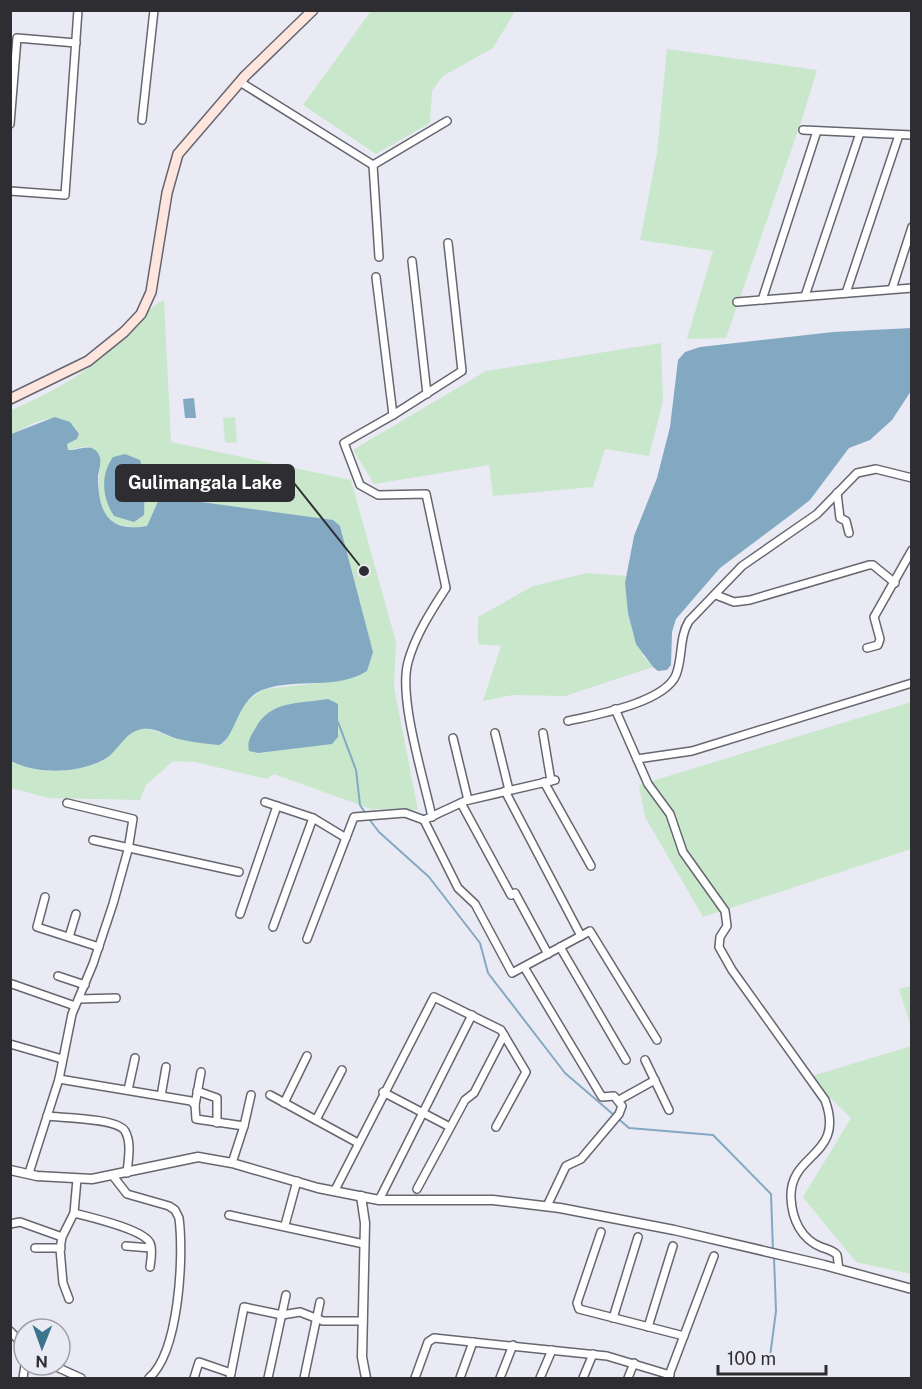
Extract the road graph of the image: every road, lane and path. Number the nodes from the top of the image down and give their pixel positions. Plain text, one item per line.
1 (78, 10) edge
2 (154, 10) edge
3 (313, 10) edge
4 (76, 43) junction
5 (240, 82) junction
6 (142, 120) dead end
7 (447, 121) dead end
8 (10, 124) edge
9 (803, 130) dead end
10 (818, 131) junction
11 (860, 133) junction
12 (899, 135) junction
13 (912, 135) edge
14 (373, 165) junction
15 (10, 191) edge
16 (912, 227) edge
17 (448, 243) dead end
18 (379, 257) dead end
19 (412, 261) dead end
20 (376, 277) dead end
21 (912, 288) edge
22 (892, 289) junction
23 (846, 293) junction
24 (805, 296) junction
25 (762, 300) junction
26 (737, 302) dead end
27 (428, 394) junction
28 (10, 399) edge
29 (393, 416) junction
30 (912, 478) edge
31 (837, 493) junction
32 (849, 533) dead end
33 (912, 550) edge
34 (895, 583) junction
35 (716, 595) junction
36 (867, 648) dead end
37 (912, 683) edge
38 (615, 709) junction
39 (568, 721) dead end
40 (495, 733) dead end
41 (543, 734) dead end
42 (453, 738) dead end
43 (637, 759) junction
44 (550, 781) junction
45 (507, 791) junction
46 (465, 801) junction
47 (265, 802) dead end
48 (66, 803) dead end
49 (277, 806) junction
50 (313, 819) junction
51 (428, 819) junction
52 (346, 838) junction
53 (93, 840) dead end
54 (128, 850) junction
55 (591, 866) dead end
56 (239, 872) dead end
57 (45, 897) dead end
58 (76, 914) dead end
59 (240, 914) dead end
60 (273, 927) dead end
61 (581, 936) junction
62 (69, 937) junction
63 (307, 939) dead end
64 (99, 947) junction
65 (560, 947) junction
66 (548, 954) junction
67 (524, 967) junction
68 (58, 976) dead end
69 (12, 984) dead end
70 (85, 985) junction
71 (116, 998) dead end
72 (77, 1002) junction
73 (472, 1015) junction
74 (504, 1035) junction
75 (657, 1040) dead end
76 (10, 1044) edge
77 (307, 1056) dead end
78 (135, 1058) dead end
79 (62, 1059) junction
80 (626, 1060) dead end
81 (645, 1060) dead end
82 (166, 1067) dead end
83 (342, 1070) dead end
84 (201, 1072) dead end
85 (59, 1079) junction
86 (655, 1080) junction
87 (128, 1090) junction
88 (197, 1091) junction
89 (383, 1092) junction
90 (251, 1095) dead end
91 (270, 1095) dead end
92 (161, 1096) junction
93 (619, 1100) junction
94 (284, 1103) junction
95 (195, 1105) junction
96 (669, 1110) dead end
97 (423, 1113) junction
98 (47, 1116) junction
99 (316, 1120) junction
100 (217, 1123) junction
101 (244, 1126) junction
102 (450, 1127) junction
103 (496, 1127) dead end
104 (358, 1143) junction
105 (232, 1163) junction
106 (10, 1170) edge
107 (29, 1173) junction
108 (127, 1173) junction
109 (113, 1176) junction
110 (77, 1179) junction
111 (297, 1181) junction
112 (335, 1190) junction
113 (417, 1190) dead end
114 (361, 1196) junction
115 (380, 1200) junction
116 (547, 1206) junction
117 (74, 1213) junction
118 (230, 1215) dead end
119 (10, 1224) edge
120 (285, 1225) junction
121 (601, 1232) dead end
122 (62, 1237) junction
123 (638, 1237) dead end
124 (364, 1244) junction
125 (126, 1246) dead end
126 (673, 1246) dead end
127 (36, 1248) dead end
128 (61, 1248) junction
129 (151, 1248) junction
130 (714, 1256) dead end
131 (150, 1267) dead end
132 (839, 1269) junction
133 (912, 1289) edge
134 (286, 1295) dead end
135 (69, 1299) dead end
136 (320, 1302) dead end
137 (282, 1315) junction
138 (613, 1318) junction
139 (317, 1319) junction
140 (363, 1321) junction
141 (648, 1327) junction
142 (684, 1336) junction
143 (473, 1342) junction
144 (513, 1345) junction
145 (552, 1350) junction
146 (593, 1354) junction
147 (634, 1363) junction
148 (231, 1376) edge
149 (669, 1377) edge
150 (149, 1378) edge
151 (194, 1378) edge
152 (268, 1378) edge
153 (304, 1378) edge
154 (366, 1378) edge
155 (415, 1378) edge
156 (460, 1378) edge
157 (500, 1378) edge
158 (540, 1378) edge
159 (583, 1378) edge
160 (628, 1378) edge

1 - 4 street
2 - 6 street
3 - 5 main road
4 - 8 street
4 - 15 street
5 - 14 street
5 - 28 main road
7 - 14 street
9 - 10 street
10 - 11 street
10 - 25 street
11 - 12 street
11 - 24 street
12 - 13 street
12 - 23 street
14 - 18 street
16 - 22 street
17 - 27 street
19 - 27 street
20 - 29 street
21 - 22 street
22 - 23 street
23 - 24 street
24 - 25 street
25 - 26 street
27 - 29 street
29 - 51 street
30 - 31 street
31 - 32 street
31 - 35 street
33 - 34 street
34 - 35 street
34 - 36 street
35 - 38 street
37 - 43 street
38 - 39 street
38 - 43 street
40 - 45 street
41 - 44 street
42 - 46 street
43 - 132 street
44 - 45 street
44 - 55 street
45 - 46 street
45 - 61 street
46 - 51 street
46 - 66 street
47 - 49 street
48 - 54 street
49 - 50 street
49 - 59 street
50 - 52 street
50 - 60 street
51 - 52 street
51 - 67 street
52 - 63 street
53 - 54 street
54 - 56 street
54 - 64 street
57 - 62 street
58 - 62 street
61 - 65 street
61 - 75 street
62 - 64 street
64 - 70 street
65 - 66 street
65 - 80 street
66 - 67 street
67 - 93 street
68 - 70 street
69 - 72 street
70 - 72 street
71 - 72 street
72 - 79 street
73 - 74 street
73 - 89 street
73 - 97 street
74 - 102 street
74 - 103 street
76 - 79 street
77 - 94 street
78 - 87 street
79 - 85 street
81 - 86 street
82 - 92 street
83 - 99 street
84 - 88 street
85 - 87 street
85 - 98 street
86 - 93 street
86 - 96 street
87 - 92 street
88 - 95 street
88 - 100 street
89 - 97 street
89 - 104 street
90 - 101 street
91 - 94 street
92 - 95 street
93 - 116 street
94 - 99 street
95 - 100 street
97 - 102 street
97 - 115 street
98 - 107 street
98 - 108 street
99 - 104 street
100 - 101 street
101 - 105 street
102 - 113 street
104 - 112 street
105 - 108 street
105 - 111 street
106 - 107 street
107 - 110 street
108 - 109 street
109 - 110 street
109 - 150 street
110 - 117 street
111 - 112 street
111 - 120 street
112 - 114 street
114 - 115 street
114 - 124 street
115 - 116 street
116 - 132 street
117 - 122 street
117 - 129 street
118 - 120 street
119 - 122 street
120 - 124 street
121 - 138 street
122 - 128 street
123 - 138 street
124 - 140 street
125 - 129 street
126 - 141 street
127 - 128 street
128 - 135 street
129 - 131 street
130 - 142 street
132 - 133 street
134 - 137 street
136 - 139 street
137 - 139 street
137 - 148 street
137 - 152 street
138 - 141 street
139 - 140 street
139 - 153 street
140 - 154 street
141 - 142 street
142 - 149 street
143 - 144 street
143 - 155 street
143 - 156 street
144 - 145 street
144 - 157 street
145 - 146 street
145 - 158 street
146 - 147 street
146 - 159 street
147 - 149 street
147 - 160 street
148 - 151 street

